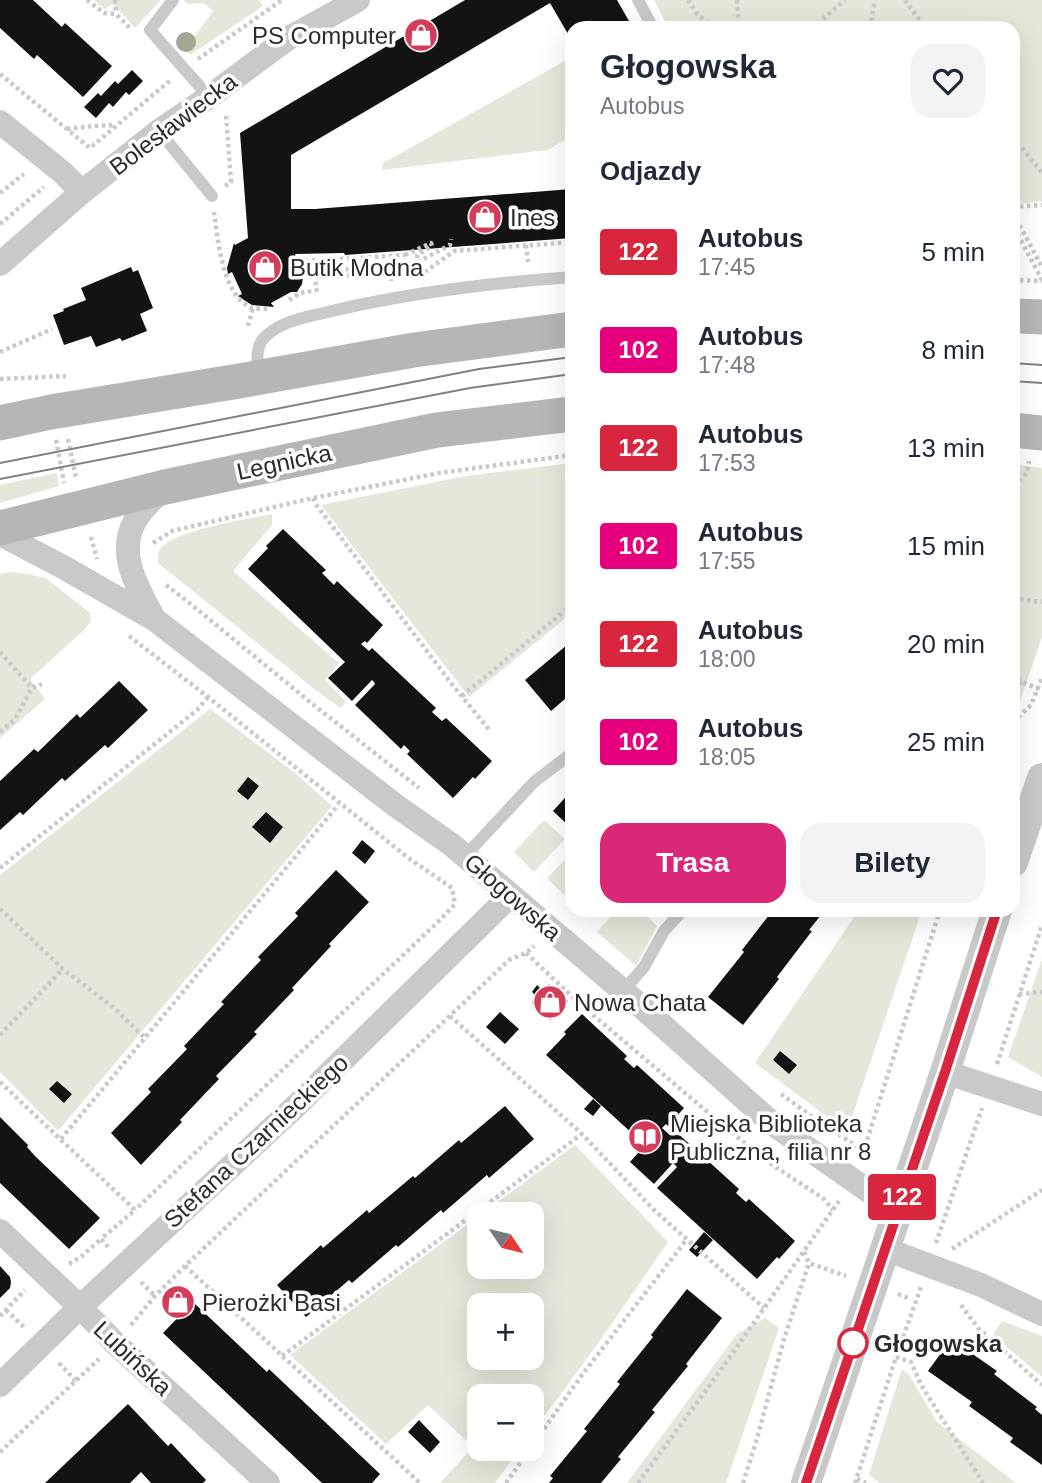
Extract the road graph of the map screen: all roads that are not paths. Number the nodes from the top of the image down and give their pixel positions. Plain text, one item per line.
1 (173, 0) edge
2 (358, 0) edge
3 (638, 0) edge
4 (649, 21) edge
5 (217, 91) junction
6 (0, 122) edge
7 (159, 131) junction
8 (82, 192) junction
9 (212, 196) road end
10 (0, 264) edge
11 (565, 278) edge
12 (1020, 316) edge
13 (1042, 317) edge
14 (565, 330) edge
15 (258, 378) junction
16 (565, 415) edge
17 (4, 420) edge
18 (165, 487) junction
19 (0, 528) edge
20 (0, 534) edge
21 (154, 619) junction
22 (565, 758) edge
23 (1042, 778) edge
24 (1020, 842) edge
25 (465, 856) junction
26 (510, 896) junction
27 (677, 917) edge
28 (996, 917) edge
29 (623, 991) junction
30 (945, 1072) junction
31 (1042, 1104) edge
32 (899, 1206) junction
33 (0, 1231) edge
34 (885, 1249) junction
35 (80, 1307) junction
36 (1042, 1314) edge
37 (0, 1385) edge
38 (256, 1479) edge
39 (806, 1483) edge

1 - 5 lane
2 - 5 street, Bolesławiecka
3 - 4 lane
5 - 7 street, Bolesławiecka
6 - 8 street
7 - 8 street, Bolesławiecka
7 - 9 lane
8 - 10 street, Bolesławiecka
11 - 15 lane
12 - 13 main road
14 - 15 main road
15 - 17 main road
16 - 18 main road, Legnicka
18 - 19 main road, Legnicka
18 - 21 street, Głogowska
20 - 21 street, Głogowska
21 - 25 street, Głogowska
22 - 25 lane
23 - 24 street
25 - 26 street, Głogowska
26 - 29 street, Głogowska
26 - 35 street, Stefana Czarnieckiego
27 - 29 lane
28 - 30 street
29 - 32 street, Głogowska
30 - 31 street
30 - 32 street
32 - 34 street
33 - 35 street, Lubińska
34 - 36 street
34 - 39 street
35 - 37 street, Stefana Czarnieckiego
35 - 38 street, Lubińska

